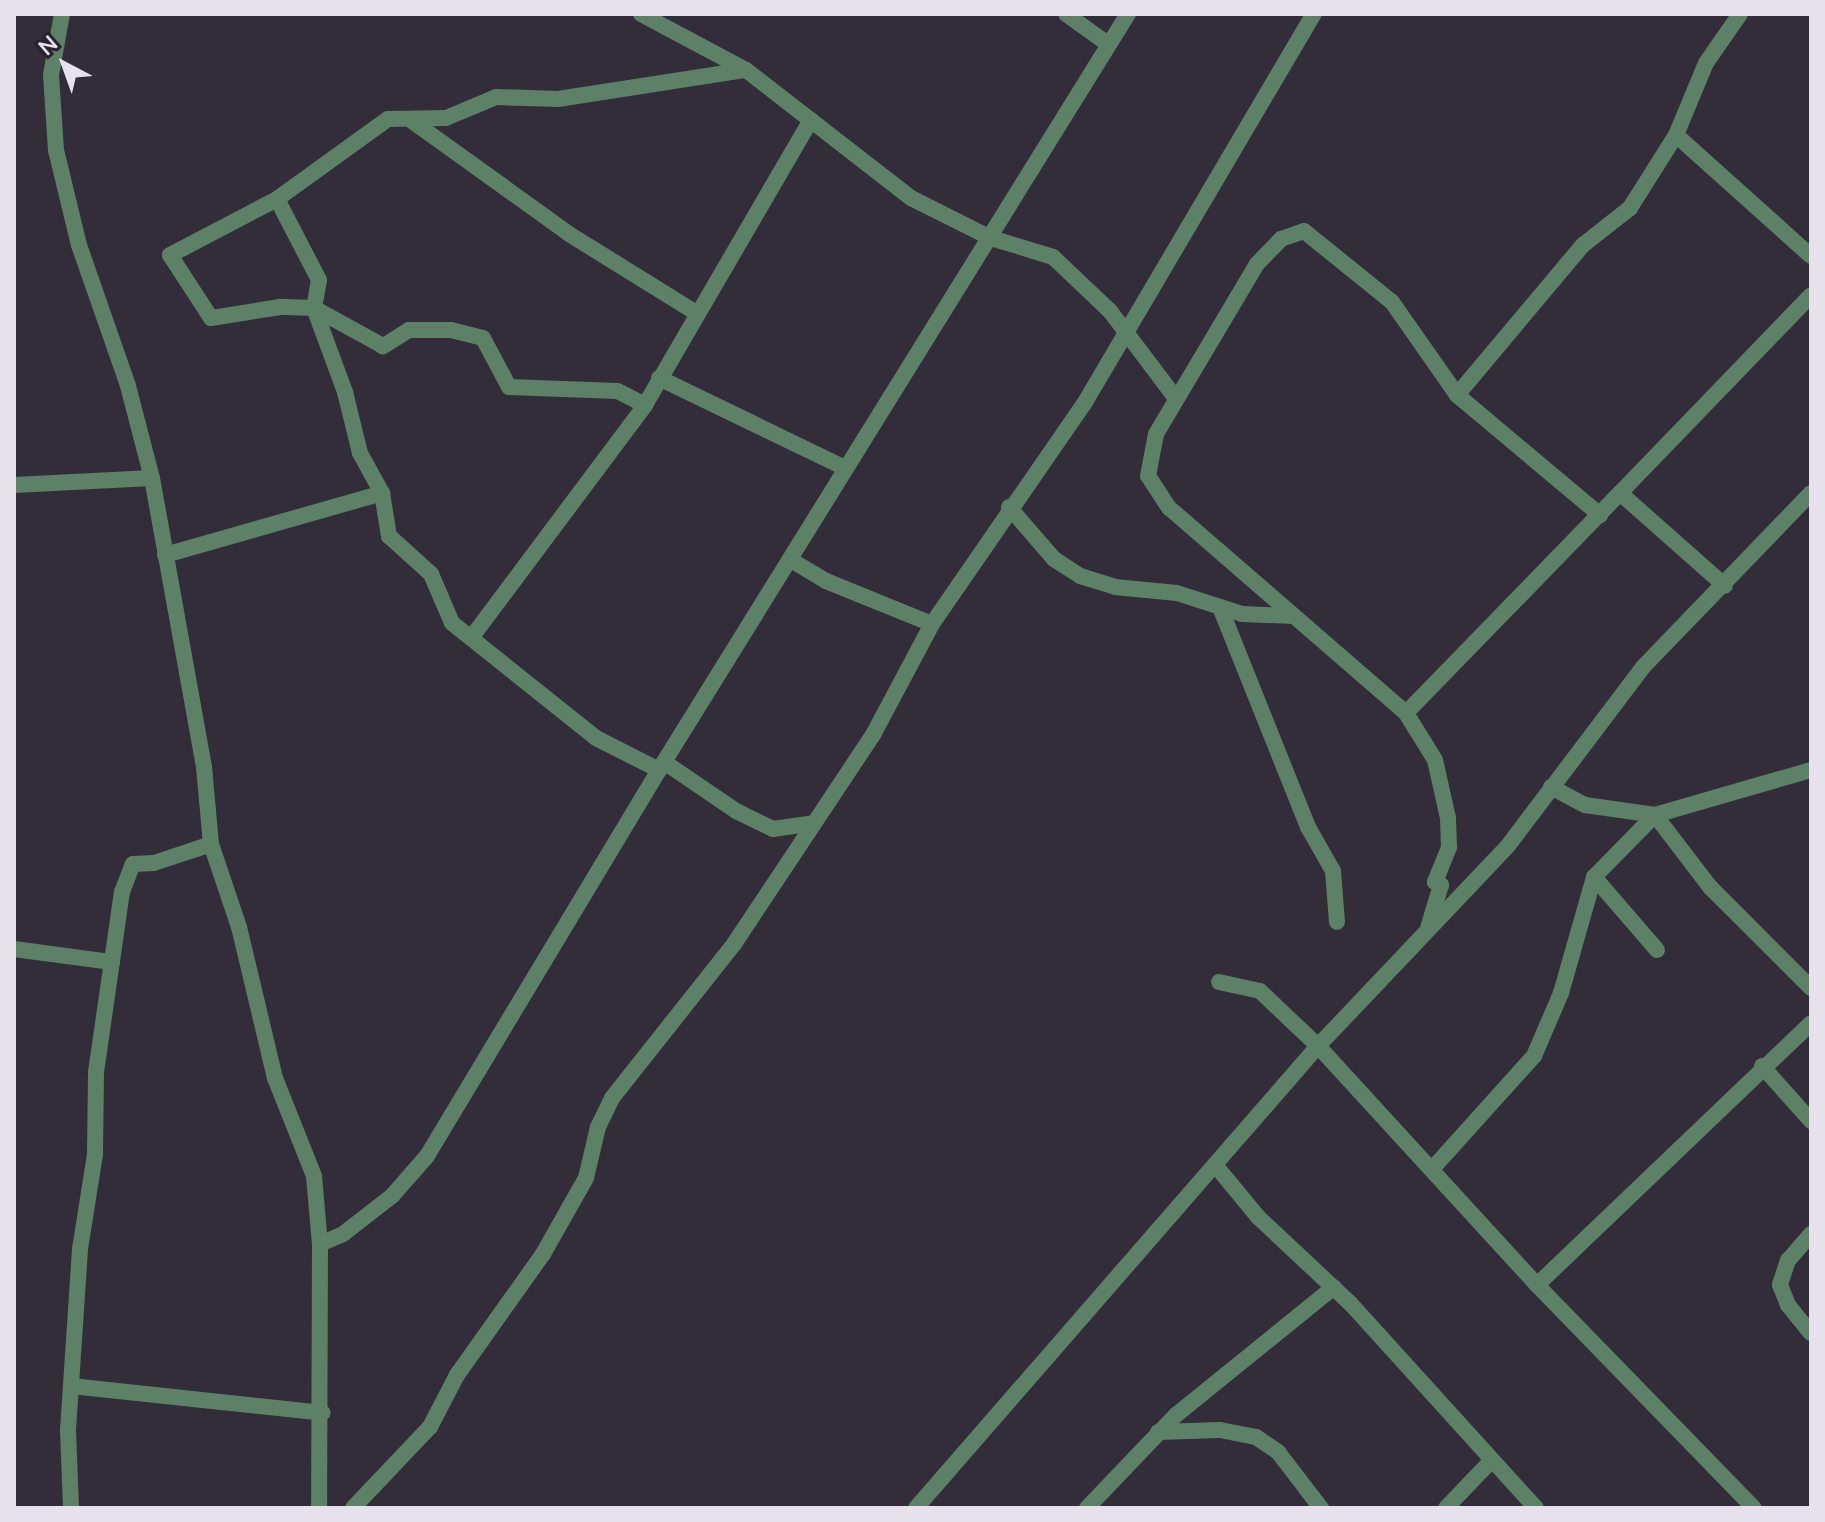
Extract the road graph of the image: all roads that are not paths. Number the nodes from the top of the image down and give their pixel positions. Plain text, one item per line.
1 (62, 14) edge
2 (641, 14) edge
3 (1066, 14) edge
4 (1128, 14) edge
5 (1314, 14) edge
6 (1740, 14) edge
7 (1108, 44) junction
8 (746, 70) junction
9 (811, 120) junction
10 (412, 121) junction
11 (1676, 135) junction
12 (277, 199) junction
13 (991, 238) junction
14 (1811, 256) edge
15 (1811, 295) edge
16 (314, 308) junction
17 (695, 312) junction
18 (1127, 333) junction
19 (659, 378) junction
20 (1457, 395) junction
21 (1174, 396) junction
22 (645, 405) junction
23 (845, 468) junction
24 (152, 478) junction
25 (14, 485) edge
26 (382, 493) junction
27 (1620, 493) junction
28 (1811, 493) edge
29 (1009, 507) junction
30 (1600, 515) junction
31 (165, 555) junction
32 (791, 560) junction
33 (1725, 586) junction
34 (1220, 607) junction
35 (1294, 616) junction
36 (932, 624) junction
37 (471, 638) junction
38 (1406, 713) junction
39 (662, 766) junction
40 (1811, 770) edge
41 (1551, 787) junction
42 (1655, 815) junction
43 (814, 823) junction
44 (211, 844) junction
45 (1594, 877) junction
46 (1337, 922) dead end
47 (1427, 933) junction
48 (14, 949) edge
49 (1657, 950) dead end
50 (112, 962) junction
51 (1219, 982) dead end
52 (1811, 988) edge
53 (1811, 1023) edge
54 (1318, 1046) junction
55 (1762, 1066) junction
56 (1811, 1121) edge
57 (1216, 1166) junction
58 (1433, 1168) junction
59 (1811, 1234) edge
60 (320, 1244) junction
61 (1537, 1285) junction
62 (1334, 1287) junction
63 (1811, 1333) edge
64 (71, 1386) junction
65 (323, 1413) junction
66 (1158, 1432) junction
67 (1491, 1461) junction
68 (1746, 1505) edge
69 (71, 1508) edge
70 (319, 1508) edge
71 (353, 1508) edge
72 (916, 1508) edge
73 (1087, 1508) edge
74 (1321, 1508) edge
75 (1446, 1508) edge
76 (1536, 1508) edge

1 - 24 street
2 - 8 street
3 - 7 street
4 - 7 street
5 - 18 street
6 - 11 street
7 - 13 street
8 - 9 street
8 - 10 street
9 - 13 street
9 - 17 street
10 - 12 street
10 - 17 street
11 - 14 street
11 - 20 street
12 - 16 street
12 - 16 street
13 - 18 street
13 - 23 street
15 - 27 street
16 - 22 street
16 - 26 street
17 - 19 street
18 - 21 street
18 - 29 street
19 - 22 street
19 - 23 street
20 - 21 street
20 - 30 street
21 - 35 street
22 - 37 street
23 - 32 street
24 - 25 street
24 - 31 street
26 - 31 street
26 - 37 street
27 - 30 street
27 - 33 street
28 - 33 street
29 - 34 street
29 - 36 street
30 - 38 street
31 - 44 street
32 - 36 street
32 - 39 street
33 - 41 street
34 - 35 street
34 - 46 street
35 - 38 street
36 - 43 street
37 - 39 street
38 - 47 street
39 - 43 street
39 - 60 street
40 - 42 street
41 - 42 street
41 - 47 street
42 - 45 street
42 - 52 street
43 - 71 street
44 - 50 street
44 - 60 street
45 - 49 street
45 - 58 street
47 - 54 street
48 - 50 street
50 - 64 street
51 - 54 street
53 - 55 street
54 - 57 street
54 - 58 street
55 - 56 street
55 - 61 street
57 - 62 street
57 - 72 street
58 - 61 street
59 - 63 street
60 - 65 street
61 - 68 street
62 - 66 street
62 - 67 street
64 - 65 street
64 - 69 street
65 - 70 street
66 - 73 street
66 - 74 street
67 - 75 street
67 - 76 street

